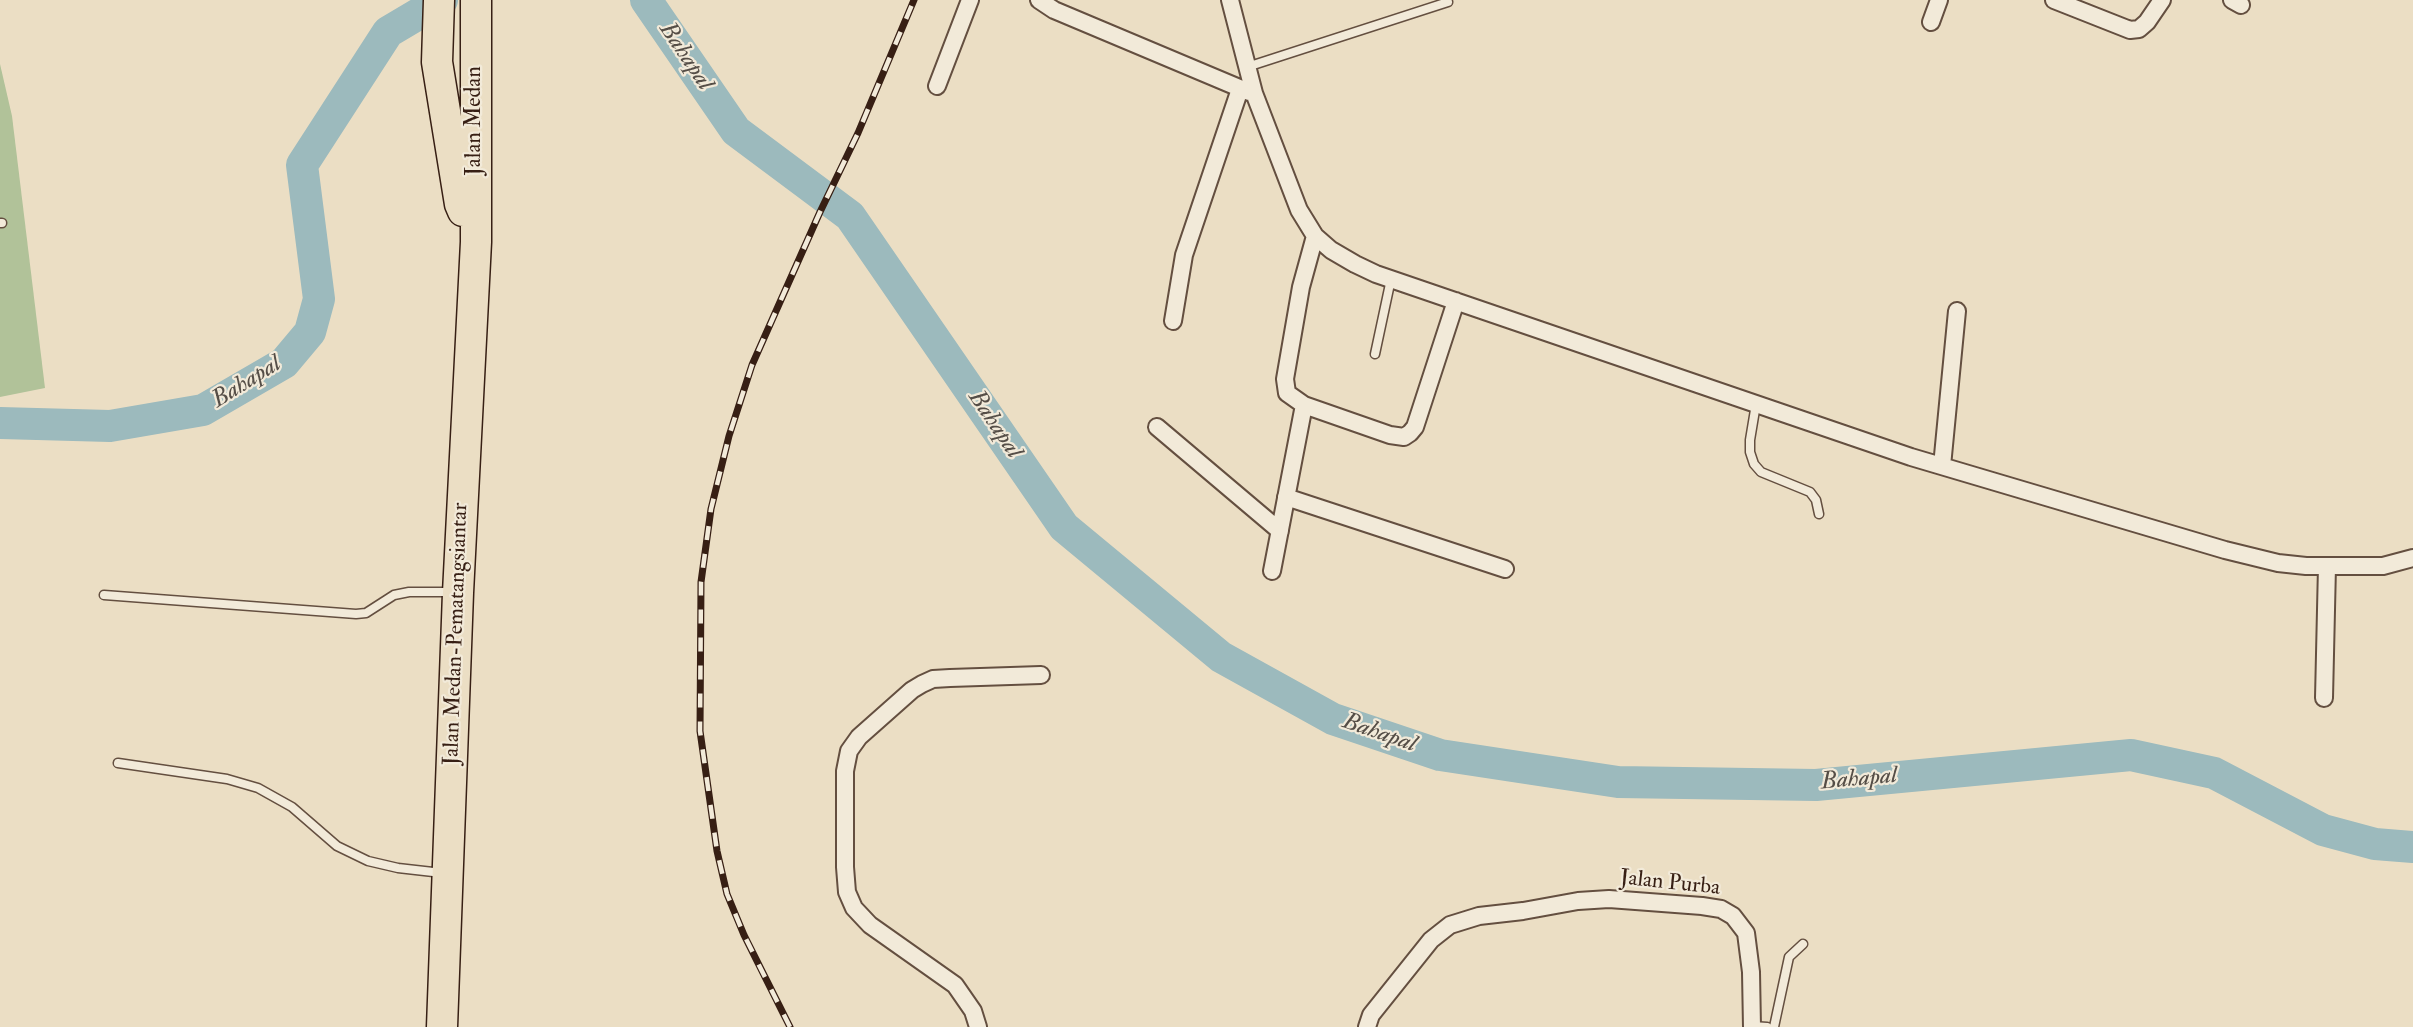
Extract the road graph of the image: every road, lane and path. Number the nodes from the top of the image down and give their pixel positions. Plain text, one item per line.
1 (439, 0) edge
2 (476, 0) edge
3 (970, 0) edge
4 (1039, 0) edge
5 (1230, 0) edge
6 (1939, 0) edge
7 (2054, 0) edge
8 (2162, 0) edge
9 (1448, 2) dead end
10 (1931, 22) dead end
11 (1247, 67) junction
12 (937, 86) dead end
13 (1247, 91) junction
14 (1316, 236) junction
15 (476, 242) junction
16 (1391, 279) junction
17 (1456, 301) junction
18 (1957, 310) dead end
19 (1173, 321) dead end
20 (1375, 354) dead end
21 (1756, 403) junction
22 (1304, 405) junction
23 (1157, 427) dead end
24 (1942, 466) junction
25 (1286, 497) junction
26 (1819, 514) dead end
27 (1280, 531) junction
28 (2413, 558) edge
29 (2327, 566) junction
30 (1505, 569) dead end
31 (1272, 571) dead end
32 (458, 593) junction
33 (104, 595) dead end
34 (1041, 675) dead end
35 (2325, 698) dead end
36 (118, 763) dead end
37 (448, 874) junction
38 (1803, 944) dead end
39 (442, 1027) edge
40 (978, 1027) edge
41 (1367, 1027) edge
42 (1757, 1027) edge
43 (1774, 1027) edge

1 - 15 highway
2 - 15 highway, Jalan Medan
3 - 12 street
4 - 13 street
5 - 11 street
6 - 10 street
7 - 8 street
9 - 11 lane
11 - 13 street
13 - 14 street
13 - 19 street
14 - 16 street
14 - 22 street
15 - 32 highway, Jalan Medan-Pematangsiantar
16 - 17 street
16 - 20 lane
17 - 21 street
17 - 22 street
18 - 24 street
21 - 24 street
21 - 26 lane
22 - 25 street
23 - 27 street
24 - 29 street
25 - 27 street
25 - 30 street
27 - 31 street
28 - 29 street
29 - 35 street
32 - 33 lane
32 - 37 highway, Jalan Medan-Pematangsiantar
34 - 40 street
36 - 37 lane
37 - 39 highway, Jalan Medan-Pematangsiantar
38 - 43 lane
41 - 42 street, Jalan Purba

